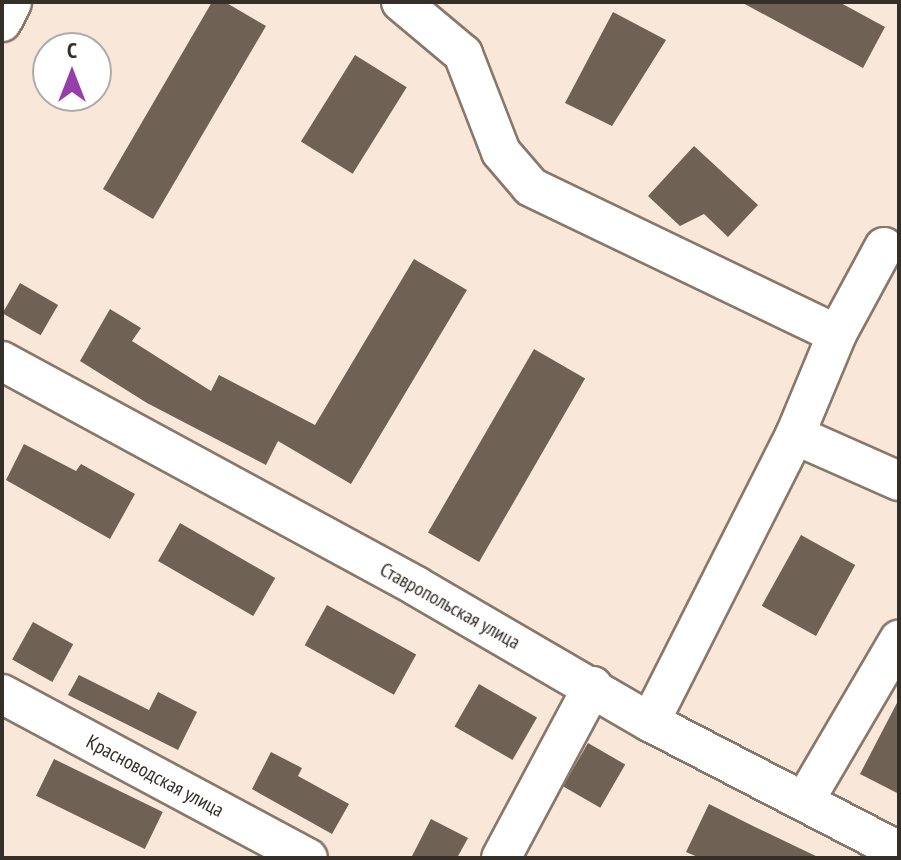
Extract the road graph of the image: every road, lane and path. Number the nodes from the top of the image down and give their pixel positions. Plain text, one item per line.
1 (12, 2) edge
2 (401, 2) edge
3 (2, 22) edge
4 (884, 247) dead end
5 (837, 334) junction
6 (2, 361) edge
7 (795, 435) junction
8 (899, 481) edge
9 (899, 640) edge
10 (593, 686) junction
11 (2, 694) edge
12 (650, 722) junction
13 (805, 800) junction
14 (899, 851) edge
15 (308, 858) edge
16 (501, 858) edge

1 - 3 street
2 - 5 street
4 - 5 street
5 - 7 street
6 - 10 street, Ставропольская улица
7 - 8 street
7 - 12 street
9 - 13 street
10 - 12 street, Ставропольская улица
10 - 16 street
11 - 15 street, Красноводская улица
12 - 13 street, Ставропольская улица
13 - 14 street, Ставропольская улица

